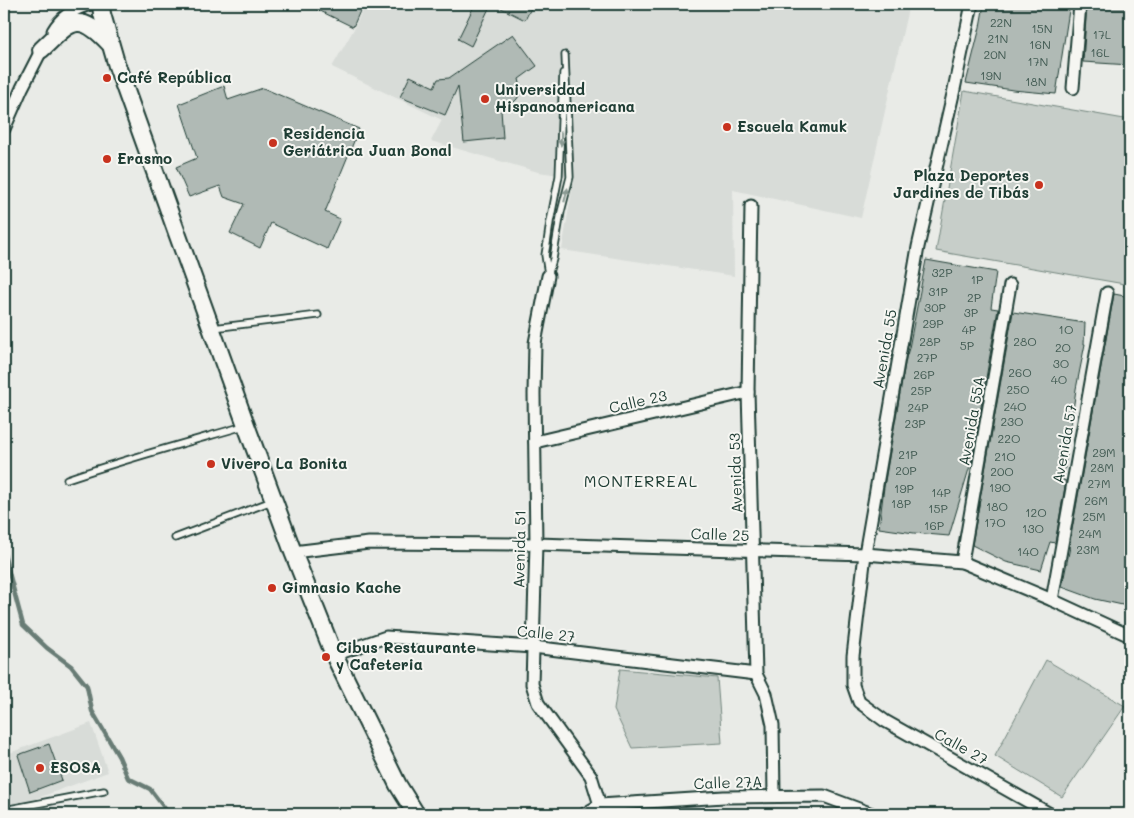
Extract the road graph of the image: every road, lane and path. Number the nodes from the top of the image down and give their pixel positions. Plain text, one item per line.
1 (91, 4) edge
2 (101, 4) edge
3 (972, 4) edge
4 (1080, 4) edge
5 (110, 44) junction
6 (41, 50) junction
7 (1073, 88) dead end
8 (4, 129) edge
9 (751, 206) dead end
10 (550, 222) junction
11 (560, 224) junction
12 (548, 276) junction
13 (1010, 285) dead end
14 (1107, 293) dead end
15 (318, 315) dead end
16 (211, 329) junction
17 (748, 392) junction
18 (246, 425) junction
19 (535, 442) junction
20 (67, 479) dead end
21 (274, 501) junction
22 (175, 538) dead end
23 (536, 544) junction
24 (753, 551) junction
25 (293, 552) junction
26 (865, 554) junction
27 (962, 562) junction
28 (1052, 600) junction
29 (1130, 636) edge
30 (532, 647) junction
31 (334, 654) junction
32 (756, 674) junction
33 (859, 702) joint
34 (104, 791) dead end
35 (774, 796) junction
36 (600, 804) junction
37 (4, 810) edge
38 (416, 814) edge
39 (585, 814) edge
40 (872, 814) edge
41 (1050, 814) edge

1 - 6 street
2 - 5 main road
3 - 26 street, Avenida 55
4 - 7 street
5 - 6 main road
5 - 16 main road
6 - 8 street
9 - 17 street, Avenida 53
10 - 11 lane
11 -> 10 lane, Avenida 51
10 - 12 lane, Avenida 51
11 - 12 lane, Avenida 51
12 - 19 street, Avenida 51
13 - 27 street, Avenida 55A
14 - 28 street, Avenida 57
15 - 16 lane
16 - 18 main road
17 - 19 street, Calle 23
17 - 24 street, Avenida 53
18 - 20 lane
18 - 21 main road
19 - 23 street, Avenida 51
21 - 22 lane
21 - 25 main road
23 - 24 street, Calle 25
23 - 25 street, Calle 25
23 - 30 street, Avenida 51
24 - 26 street, Calle 25
24 - 32 street, Avenida 53
25 - 31 main road
26 - 27 street, Calle 25
26 - 33 street, Avenida 55
27 - 28 street, Calle 25
28 - 29 street, Calle 25
30 - 31 street, Calle 27
30 - 32 street, Calle 27
30 - 36 street, Avenida 51
31 - 38 main road
32 - 35 street, Avenida 53
33 - 41 street, Calle 27
34 - 37 lane
35 - 36 street, Calle 27A
35 - 40 street, Calle 27A
36 - 39 street

